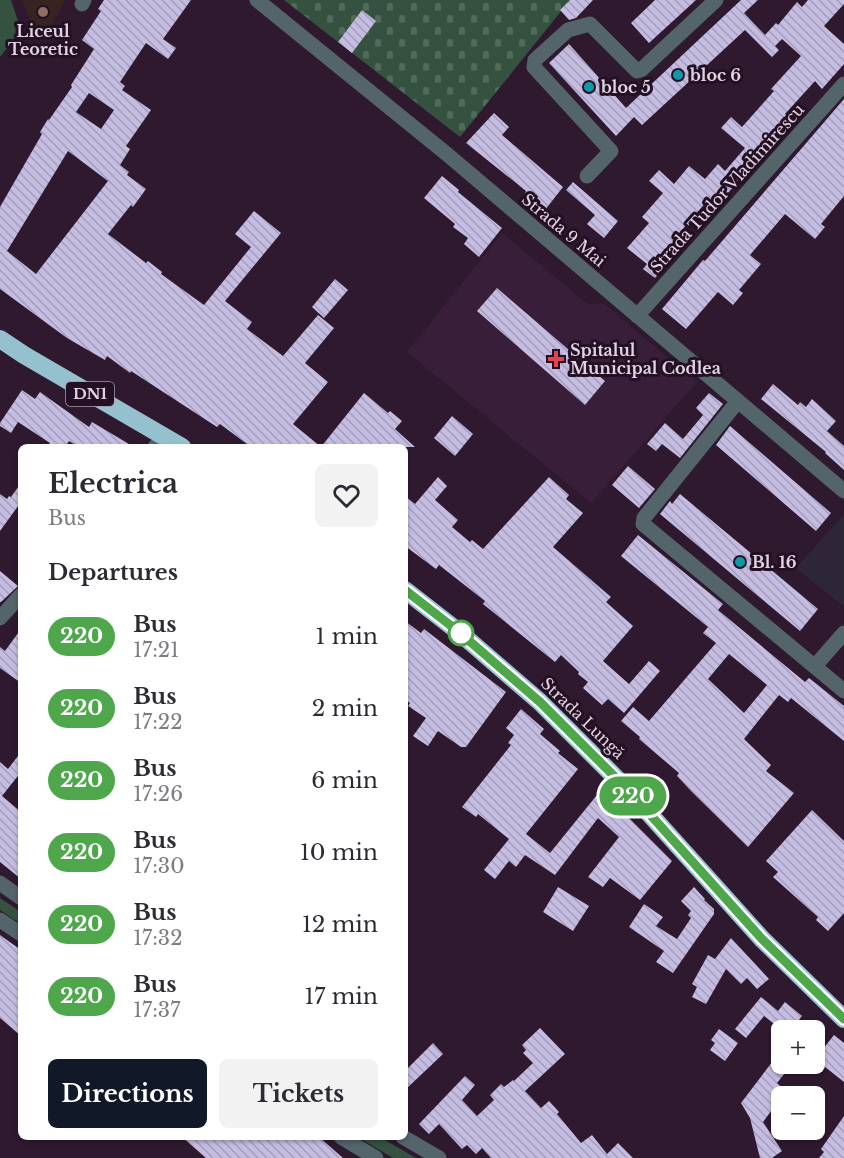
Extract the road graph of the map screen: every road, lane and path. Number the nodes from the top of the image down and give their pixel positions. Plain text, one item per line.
1 (257, 0) edge
2 (716, 0) edge
3 (844, 84) edge
4 (587, 176) dead end
5 (637, 316) junction
6 (0, 339) edge
7 (738, 401) junction
8 (159, 442) edge
9 (844, 491) edge
10 (408, 592) edge
11 (18, 598) edge
12 (0, 618) edge
13 (844, 633) edge
14 (815, 666) junction
15 (844, 691) edge
16 (0, 883) edge
17 (18, 896) edge
18 (0, 920) edge
19 (18, 932) edge
20 (844, 1019) edge
21 (346, 1140) edge
22 (408, 1140) edge
23 (376, 1158) edge
24 (439, 1158) edge

1 - 5 street, Strada 9 Mai
2 - 4 street
3 - 5 street, Strada Tudor Vladimirescu
5 - 7 street, Strada 9 Mai
6 - 8 highway, DN1
7 - 9 street, Strada 9 Mai
7 - 14 street
10 - 20 highway, Strada Lungă
11 - 12 street
13 - 14 street
14 - 15 street
16 - 17 street
18 - 19 street
21 - 23 street
22 - 24 street

